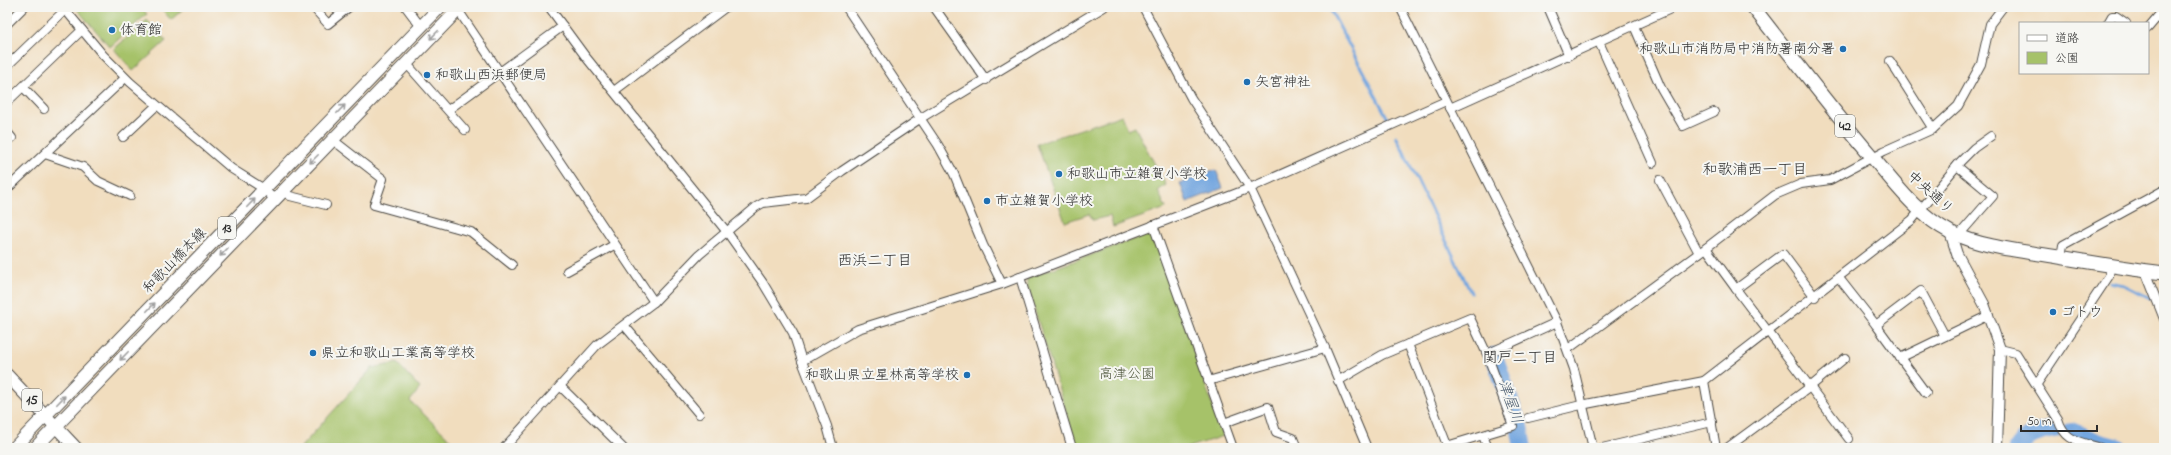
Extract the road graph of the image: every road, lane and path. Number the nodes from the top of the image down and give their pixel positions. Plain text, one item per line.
1 (24, 7) edge
2 (313, 7) edge
3 (349, 7) edge
4 (406, 7) edge
5 (440, 7) edge
6 (549, 7) edge
7 (726, 7) edge
8 (846, 7) edge
9 (934, 7) edge
10 (1104, 7) edge
11 (1143, 7) edge
12 (1400, 7) edge
13 (1548, 7) edge
14 (1675, 7) edge
15 (1753, 7) edge
16 (2003, 7) edge
17 (460, 8) edge
18 (64, 9) edge
19 (2164, 9) edge
20 (2109, 22) edge
21 (2125, 22) edge
22 (7, 24) edge
23 (563, 26) junction
24 (1634, 26) junction
25 (421, 27) junction
26 (2149, 27) edge
27 (82, 30) junction
28 (1599, 42) junction
29 (1569, 56) junction
30 (1890, 61) dead end
31 (406, 63) junction
32 (7, 66) edge
33 (500, 71) junction
34 (125, 78) junction
35 (986, 80) junction
36 (23, 87) junction
37 (614, 91) junction
38 (7, 102) edge
39 (1448, 105) junction
40 (156, 106) junction
41 (44, 109) dead end
42 (448, 110) junction
43 (1714, 112) dead end
44 (922, 118) junction
45 (1933, 129) junction
46 (465, 130) dead end
47 (1991, 136) dead end
48 (123, 137) dead end
49 (333, 140) junction
50 (45, 154) junction
51 (1871, 157) junction
52 (1653, 163) dead end
53 (1957, 166) junction
54 (1660, 180) dead end
55 (1250, 188) junction
56 (7, 189) edge
57 (264, 190) junction
58 (2164, 190) edge
59 (279, 195) junction
60 (130, 196) dead end
61 (326, 205) dead end
62 (1921, 210) junction
63 (1153, 225) junction
64 (727, 232) junction
65 (1955, 234) junction
66 (614, 245) junction
67 (1706, 248) junction
68 (1699, 253) junction
69 (2061, 257) junction
70 (512, 265) dead end
71 (2110, 266) junction
72 (566, 271) dead end
73 (2145, 271) junction
74 (2164, 273) edge
75 (1020, 277) junction
76 (1839, 278) junction
77 (1002, 284) junction
78 (1736, 289) junction
79 (1815, 296) junction
80 (654, 302) junction
81 (1989, 315) junction
82 (2164, 319) edge
83 (1557, 322) junction
84 (624, 325) junction
85 (1876, 325) junction
86 (1768, 332) junction
87 (1946, 336) junction
88 (1408, 344) junction
89 (1325, 348) junction
90 (1568, 349) junction
91 (2000, 349) junction
92 (1487, 354) junction
93 (1845, 358) dead end
94 (1900, 358) junction
95 (802, 361) junction
96 (7, 375) edge
97 (1208, 381) junction
98 (1338, 381) junction
99 (1704, 381) junction
100 (2037, 384) junction
101 (560, 386) junction
102 (1810, 387) junction
103 (1926, 393) dead end
104 (1581, 405) junction
105 (699, 414) dead end
106 (47, 415) junction
107 (1528, 418) dead end
108 (1712, 422) junction
109 (1224, 423) junction
110 (56, 426) junction
111 (1483, 436) junction
112 (1849, 439) dead end
113 (833, 445) edge
114 (14, 448) edge
115 (35, 448) edge
116 (76, 448) edge
117 (504, 448) edge
118 (623, 448) edge
119 (824, 448) edge
120 (1072, 448) edge
121 (1233, 448) edge
122 (1297, 448) edge
123 (1366, 448) edge
124 (1488, 448) edge
125 (1593, 448) edge
126 (1602, 448) edge
127 (1716, 448) edge
128 (1727, 448) edge
129 (1997, 448) edge
130 (2101, 448) edge

1 - 22 street
2 - 3 street
4 - 25 street
5 - 25 main road, 和歌山橋本線 / 13
6 - 23 street
7 - 37 street
8 - 44 street
9 - 35 street
10 - 35 street
11 - 55 street
12 - 39 street
13 - 29 street
14 - 24 street
15 - 51 highway, 中央通り / 42
16 - 45 street
17 -> 31 main road, 和歌山橋本線 / 13
17 - 33 street
18 - 27 street
18 - 32 street
19 - 26 street
20 - 21 street
23 - 33 street
23 - 37 street
24 - 28 street
24 - 43 street
57 -> 25 main road, 和歌山橋本線 / 13
27 - 34 street
27 - 36 street
28 - 29 street
28 - 52 street
29 - 39 street
30 - 45 street
31 - 42 street
31 - 49 main road, 和歌山橋本線 / 13
33 - 42 street
33 - 66 street
34 - 40 street
34 - 50 street
35 - 44 street
36 - 38 street
36 - 41 street
37 - 64 street
39 - 55 street
39 - 83 street
40 - 48 street
40 - 57 street
42 - 46 street
44 - 64 street
44 - 77 street
45 - 51 street
47 - 53 street
49 -> 59 main road, 和歌山橋本線 / 13
49 - 70 street
50 - 56 street
50 - 60 street
51 - 62 highway, 中央通り / 42
51 - 67 street
53 - 62 street
53 - 65 street
54 - 68 street
55 - 63 street
55 - 89 street
57 - 59 street
106 -> 57 main road, 和歌山橋本線 / 13
58 - 69 street
59 - 61 street
59 -> 110 main road, 和歌山橋本線 / 13
62 - 65 highway, 中央通り / 42
62 - 76 street
63 - 75 street
63 - 97 street
64 - 80 street
64 - 95 street
65 - 69 highway, 中央通り / 42
65 - 81 street
66 - 72 street
66 - 80 street
67 - 68 street
67 - 78 street
68 - 90 street
69 - 71 highway, 中央通り / 42
71 - 73 highway, 中央通り / 42
71 - 100 street
73 - 74 highway, 中央通り / 42
73 - 82 street
75 - 77 street
75 - 120 street
76 - 79 street
76 - 85 street
77 - 95 street
78 - 79 street
78 - 86 street
79 - 86 street
80 - 84 street
81 - 87 street
81 - 91 street
83 - 90 street
83 - 92 street
84 - 101 street
84 - 105 street
85 - 87 street
85 - 94 street
86 - 99 street
86 - 102 street
87 - 94 street
88 - 92 street
88 - 98 street
88 - 111 street
89 - 97 street
89 - 98 street
90 - 104 street
91 - 100 street
91 - 129 street
92 - 111 street
93 - 102 street
94 - 103 street
95 - 113 street
96 - 106 main road, 15
97 - 109 street
98 - 123 street
99 - 104 street
99 - 108 street
100 - 130 street
101 - 117 street
101 - 118 street
102 - 112 street
102 - 128 street
104 - 107 street
104 - 125 street
106 - 110 main road, 15
106 - 114 main road, 和歌山橋本線 / 13
108 - 126 street
108 - 127 street
109 - 121 street
109 - 122 street
110 - 115 main road, 和歌山橋本線 / 13
110 - 116 main road, 15
111 - 124 street
113 - 119 street

